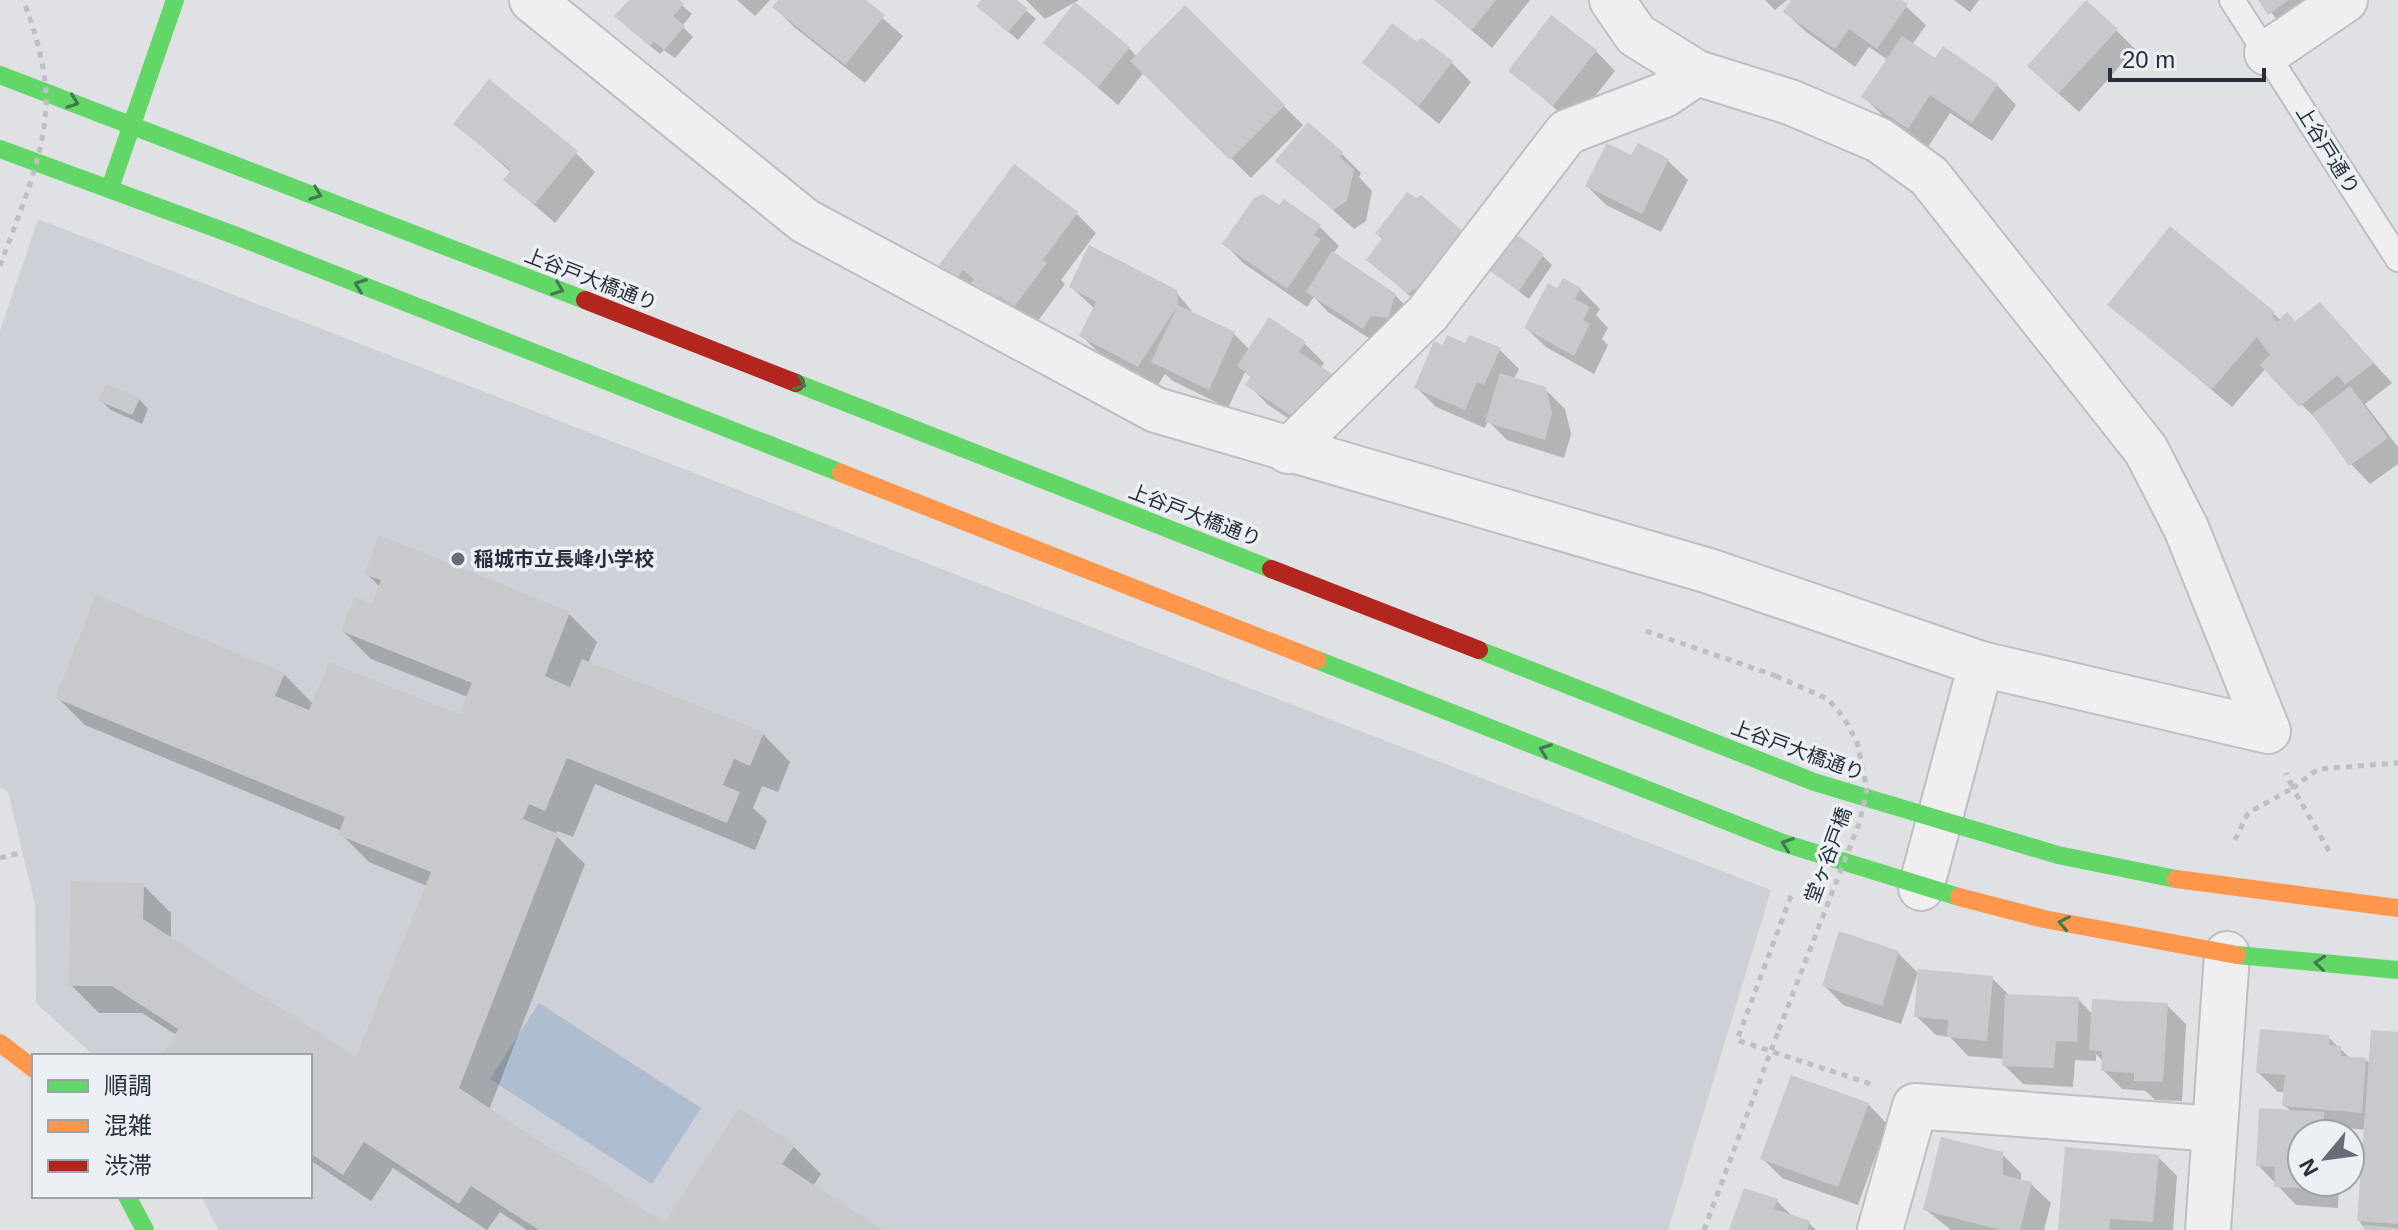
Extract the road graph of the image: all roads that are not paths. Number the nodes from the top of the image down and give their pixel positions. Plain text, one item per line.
1 (175, 0) edge
2 (532, 0) edge
3 (1612, 0) edge
4 (2232, 0) edge
5 (2345, 0) edge
6 (2267, 53) junction
7 (1697, 73) junction
8 (0, 75) edge
9 (132, 124) junction
10 (0, 149) edge
11 (110, 188) junction
12 (2398, 259) edge
13 (1288, 451) junction
14 (1981, 664) junction
15 (1939, 822) junction
16 (1921, 888) junction
17 (2398, 908) edge
18 (2227, 954) junction
19 (2398, 970) edge
20 (0, 1043) edge
21 (32, 1067) edge
22 (2215, 1129) junction
23 (128, 1198) edge
24 (145, 1230) edge
25 (1880, 1230) edge
26 (2208, 1230) edge

1 - 9 street
2 - 13 street
3 - 7 street
4 - 6 lane, 上谷戸通り
5 - 6 street
6 - 12 lane, 上谷戸通り
7 - 13 street
7 - 14 street
8 -> 9 street, 上谷戸大橋通り
9 - 11 street
9 -> 15 street, 上谷戸大橋通り
10 - 11 street
16 -> 11 street
13 - 14 street
14 - 15 street
15 - 16 street
15 - 17 street, 上谷戸大橋通り
18 -> 16 street
19 -> 18 street
18 - 22 street
20 - 21 street
22 - 25 street
22 - 26 street
23 - 24 street

